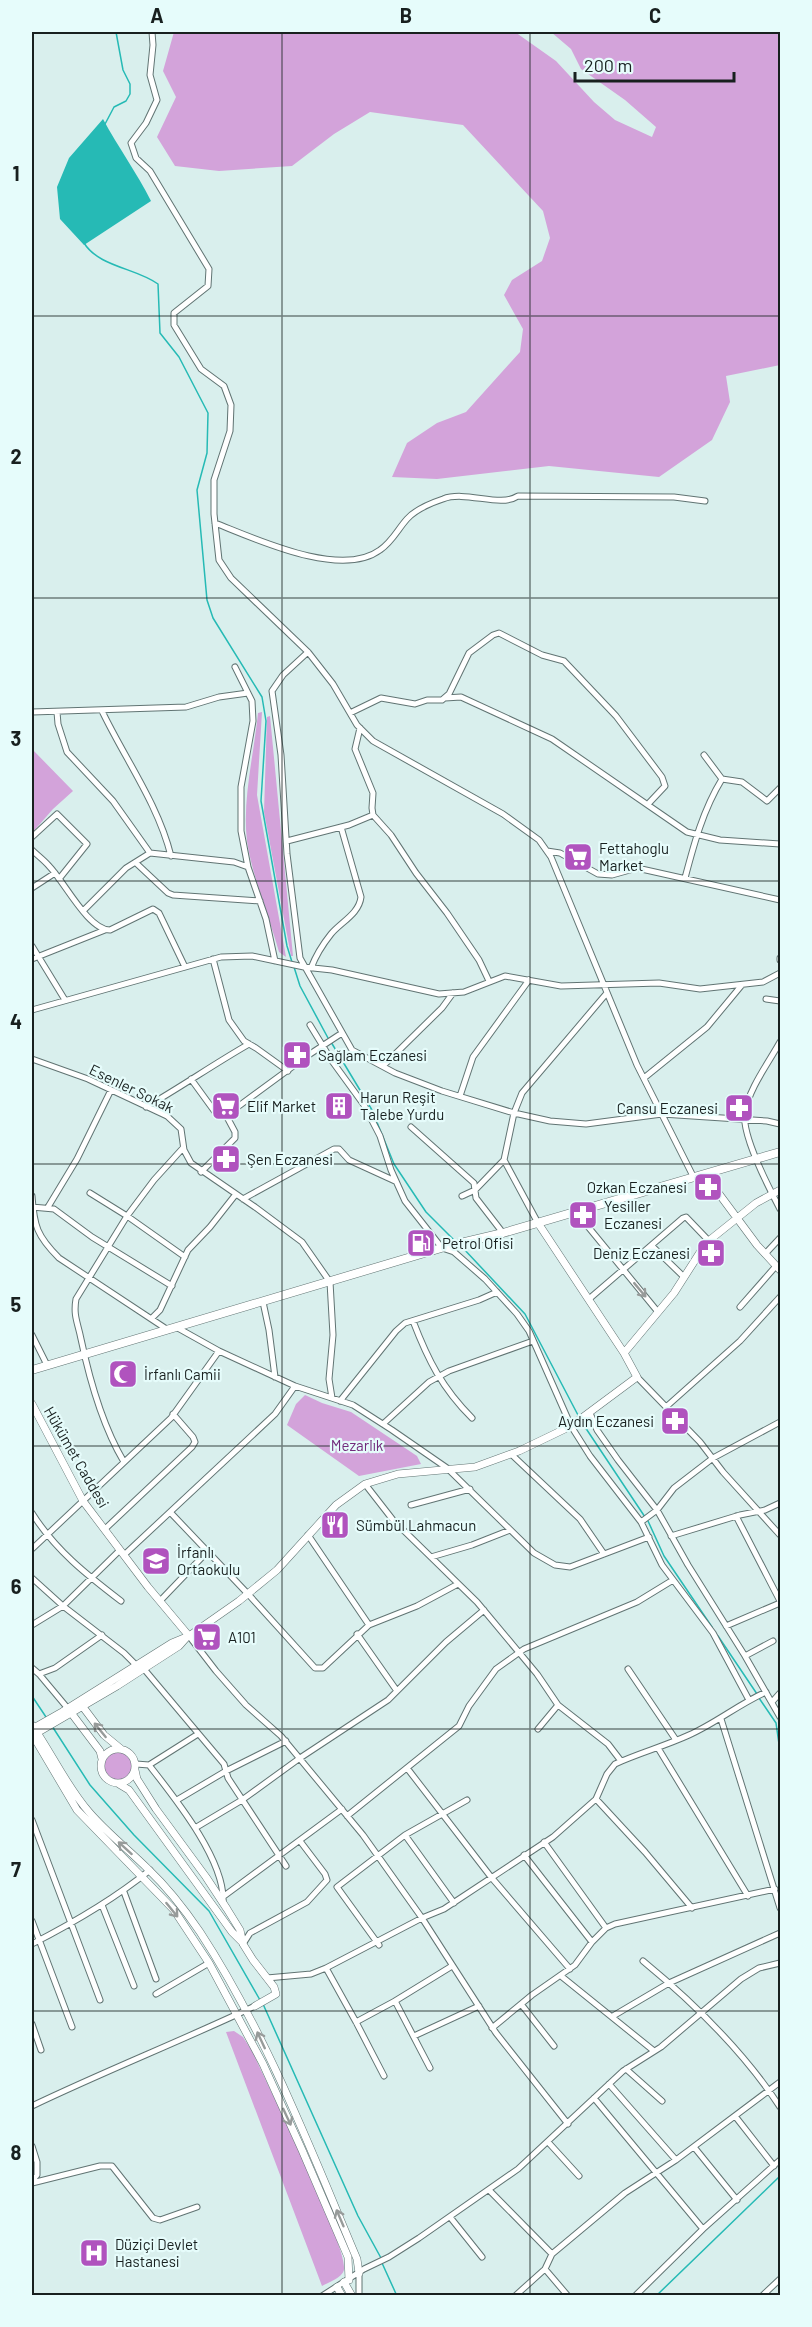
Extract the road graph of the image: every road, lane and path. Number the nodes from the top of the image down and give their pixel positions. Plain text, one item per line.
1 (152, 32) edge
2 (705, 501) dead end
3 (215, 524) junction
4 (308, 652) junction
5 (235, 667) dead end
6 (248, 693) junction
7 (445, 698) junction
8 (57, 711) junction
9 (102, 711) junction
10 (32, 712) edge
11 (350, 713) junction
12 (360, 728) junction
13 (704, 755) dead end
14 (722, 779) junction
15 (780, 788) edge
16 (649, 804) junction
17 (373, 815) junction
18 (341, 827) junction
19 (696, 834) junction
20 (32, 837) edge
21 (287, 841) junction
22 (780, 844) edge
23 (32, 850) edge
24 (547, 851) junction
25 (150, 853) junction
26 (171, 856) junction
27 (136, 863) junction
28 (248, 867) junction
29 (55, 873) junction
30 (685, 878) junction
31 (59, 879) junction
32 (32, 888) edge
33 (780, 900) edge
34 (260, 901) junction
35 (84, 910) junction
36 (105, 930) junction
37 (32, 946) edge
38 (35, 957) edge
39 (213, 959) junction
40 (275, 961) junction
41 (185, 967) junction
42 (304, 967) junction
43 (311, 968) junction
44 (780, 973) edge
45 (529, 980) junction
46 (489, 981) junction
47 (603, 986) junction
48 (741, 986) junction
49 (453, 993) junction
50 (606, 993) junction
51 (766, 999) dead end
52 (65, 1000) junction
53 (780, 1001) edge
54 (32, 1010) edge
55 (310, 1025) dead end
56 (342, 1033) junction
57 (780, 1042) edge
58 (249, 1044) junction
59 (323, 1047) junction
60 (32, 1059) edge
61 (382, 1066) junction
62 (288, 1071) junction
63 (644, 1078) junction
64 (191, 1079) junction
65 (111, 1090) junction
66 (460, 1096) junction
67 (146, 1107) junction
68 (514, 1113) junction
69 (662, 1114) junction
70 (227, 1117) junction
71 (744, 1119) junction
72 (780, 1124) edge
73 (411, 1127) dead end
74 (183, 1147) junction
75 (780, 1152) edge
76 (757, 1158) junction
77 (504, 1160) junction
78 (201, 1172) junction
79 (705, 1175) junction
80 (694, 1178) junction
81 (396, 1182) junction
82 (475, 1190) junction
83 (780, 1190) edge
84 (90, 1193) dead end
85 (236, 1194) junction
86 (772, 1194) junction
87 (32, 1196) edge
88 (462, 1196) dead end
89 (243, 1199) junction
90 (32, 1206) edge
91 (48, 1207) junction
92 (780, 1209) edge
93 (576, 1212) junction
94 (127, 1216) junction
95 (737, 1218) junction
96 (538, 1223) junction
97 (503, 1233) junction
98 (780, 1238) edge
99 (709, 1241) junction
100 (652, 1246) junction
101 (108, 1247) junction
102 (445, 1247) junction
103 (765, 1254) junction
104 (185, 1257) junction
105 (778, 1268) edge
106 (623, 1270) junction
107 (684, 1277) junction
108 (89, 1278) junction
109 (330, 1282) junction
110 (172, 1286) junction
111 (497, 1292) junction
112 (780, 1297) edge
113 (589, 1299) junction
114 (263, 1302) junction
115 (740, 1307) dead end
116 (658, 1312) junction
117 (152, 1318) junction
118 (413, 1321) junction
119 (172, 1329) junction
120 (32, 1335) edge
121 (533, 1341) junction
122 (219, 1351) junction
123 (624, 1353) junction
124 (85, 1354) junction
125 (47, 1365) junction
126 (32, 1370) edge
127 (275, 1377) junction
128 (438, 1377) junction
129 (637, 1377) junction
130 (295, 1386) junction
131 (332, 1398) junction
132 (340, 1401) junction
133 (32, 1404) edge
134 (666, 1407) junction
135 (173, 1414) junction
136 (588, 1414) junction
137 (472, 1418) dead end
138 (780, 1422) edge
139 (383, 1424) junction
140 (572, 1425) junction
141 (511, 1454) junction
142 (713, 1458) junction
143 (124, 1462) junction
144 (447, 1468) junction
145 (365, 1484) junction
146 (470, 1489) junction
147 (83, 1501) junction
148 (780, 1504) edge
149 (411, 1505) dead end
150 (759, 1510) junction
151 (170, 1512) junction
152 (656, 1512) junction
153 (32, 1513) edge
154 (736, 1516) junction
155 (642, 1521) junction
156 (105, 1529) junction
157 (510, 1530) junction
158 (308, 1535) junction
159 (780, 1535) edge
160 (46, 1536) junction
161 (671, 1536) junction
162 (649, 1537) junction
163 (32, 1549) edge
164 (122, 1552) junction
165 (207, 1552) junction
166 (604, 1554) junction
167 (431, 1557) junction
168 (32, 1578) edge
169 (90, 1578) junction
170 (673, 1580) junction
171 (458, 1584) junction
172 (248, 1594) junction
173 (121, 1601) dead end
174 (160, 1601) junction
175 (780, 1602) edge
176 (63, 1606) junction
177 (484, 1610) junction
178 (32, 1625) edge
179 (369, 1625) junction
180 (726, 1626) junction
181 (357, 1634) junction
182 (102, 1635) junction
183 (189, 1636) junction
184 (773, 1641) dead end
185 (519, 1652) junction
186 (745, 1656) junction
187 (136, 1665) junction
188 (32, 1668) edge
189 (144, 1669) junction
190 (628, 1669) dead end
191 (39, 1674) junction
192 (397, 1690) junction
193 (765, 1693) junction
194 (780, 1693) edge
195 (751, 1699) junction
196 (772, 1702) junction
197 (558, 1705) junction
198 (83, 1707) junction
199 (67, 1713) junction
200 (780, 1717) edge
201 (721, 1719) junction
202 (538, 1729) dead end
203 (33, 1731) edge
204 (198, 1734) junction
205 (676, 1740) junction
206 (286, 1741) junction
207 (658, 1748) junction
208 (121, 1749) junction
209 (300, 1758) junction
210 (102, 1760) junction
211 (621, 1761) junction
212 (148, 1765) junction
213 (136, 1767) junction
214 (407, 1768) junction
215 (226, 1771) junction
216 (119, 1784) junction
217 (596, 1799) junction
218 (177, 1800) junction
219 (242, 1800) junction
220 (467, 1800) dead end
221 (342, 1809) junction
222 (442, 1814) junction
223 (347, 1816) junction
224 (32, 1820) edge
225 (195, 1828) junction
226 (33, 1829) edge
227 (405, 1835) junction
228 (300, 1841) junction
229 (544, 1842) junction
230 (524, 1855) junction
231 (279, 1856) junction
232 (379, 1856) junction
233 (286, 1866) dead end
234 (150, 1870) junction
235 (142, 1876) junction
236 (491, 1877) junction
237 (775, 1889) junction
238 (123, 1892) junction
239 (748, 1896) junction
240 (224, 1900) junction
241 (454, 1903) junction
242 (102, 1905) junction
243 (692, 1908) junction
244 (780, 1908) edge
245 (422, 1918) junction
246 (32, 1922) edge
247 (71, 1924) junction
248 (606, 1928) junction
249 (780, 1933) edge
250 (39, 1941) junction
251 (592, 1942) junction
252 (377, 1943) junction
253 (32, 1944) edge
254 (243, 1944) junction
255 (642, 1961) dead end
256 (209, 1963) junction
257 (780, 1963) edge
258 (452, 1966) junction
259 (326, 1968) junction
260 (570, 1969) junction
261 (561, 1976) junction
262 (267, 1978) junction
263 (156, 1979) dead end
264 (669, 1983) junction
265 (134, 1986) dead end
266 (156, 1994) dead end
267 (100, 2000) dead end
268 (395, 2001) junction
269 (521, 2004) junction
270 (255, 2006) joint
271 (478, 2006) junction
272 (246, 2010) junction
273 (700, 2013) junction
274 (238, 2014) junction
275 (613, 2016) junction
276 (356, 2022) junction
277 (32, 2024) edge
278 (72, 2027) dead end
279 (492, 2028) junction
280 (414, 2036) junction
281 (554, 2046) dead end
282 (41, 2050) dead end
283 (654, 2051) junction
284 (430, 2068) dead end
285 (627, 2069) junction
286 (384, 2076) dead end
287 (780, 2082) edge
288 (609, 2084) junction
289 (769, 2090) junction
290 (594, 2098) junction
291 (662, 2101) dead end
292 (32, 2106) edge
293 (780, 2107) edge
294 (735, 2116) junction
295 (568, 2124) junction
296 (548, 2142) junction
297 (32, 2146) edge
298 (694, 2147) junction
299 (676, 2160) junction
300 (780, 2160) edge
301 (774, 2166) junction
302 (657, 2174) junction
303 (579, 2176) dead end
304 (32, 2182) edge
305 (489, 2190) junction
306 (737, 2200) junction
307 (197, 2207) dead end
308 (450, 2217) junction
309 (703, 2229) junction
310 (552, 2254) junction
311 (482, 2257) dead end
312 (545, 2269) junction
313 (359, 2273) junction
314 (780, 2279) edge
315 (346, 2281) junction
316 (337, 2287) junction
317 (322, 2295) edge
318 (342, 2295) edge
319 (352, 2295) edge
320 (360, 2295) edge
321 (516, 2295) edge
322 (568, 2295) edge
323 (635, 2295) edge
324 (762, 2295) edge

1 - 3 street
2 - 3 street
3 - 4 street
4 - 11 street
4 - 21 street
5 - 6 street
6 - 9 street
6 - 28 street
7 - 11 street
7 - 16 street
7 - 16 street
8 - 9 street
8 - 10 street
8 - 25 street
9 - 26 street
11 - 12 street
12 - 17 street
12 - 24 street
13 - 14 street
14 - 15 street
14 - 19 street
16 - 19 street
17 - 18 street
17 - 46 street
18 - 21 street
18 - 43 street
19 - 22 street
19 - 30 street
20 - 31 street
21 - 42 street
23 - 29 street
24 - 30 street
24 - 47 street
25 - 26 street
25 - 27 street
26 - 28 street
27 - 34 street
27 - 35 street
28 - 34 street
29 - 31 street
29 - 32 street
30 - 33 street
31 - 35 street
34 - 40 street
35 - 36 street
36 - 38 street
36 - 41 street
37 - 38 street
38 - 52 street
39 - 40 street
39 - 41 street
39 - 58 street
40 - 42 street
41 - 52 street
42 - 43 street
42 - 56 street
43 - 49 street
44 - 48 street
45 - 46 street
45 - 47 street
45 - 66 street
46 - 49 street
47 - 48 street
47 - 50 street
48 - 63 street
49 - 61 street
50 - 63 street
50 - 68 street
51 - 53 street
52 - 54 street
55 - 59 street
56 - 59 street
56 - 61 street
57 - 71 street
58 - 62 street
58 - 64 street
59 - 62 street
59 - 81 street
60 - 65 street, Esenler Sokak
61 - 66 street
62 - 70 street
63 - 69 street
64 - 67 street
64 - 70 street
65 - 67 street, Esenler Sokak
65 - 91 street
66 - 68 street
67 - 74 street, Esenler Sokak
68 - 69 street
68 - 77 street
69 - 71 street
69 - 80 street
70 - 78 street
71 - 72 street
71 - 76 street
73 - 82 street
74 - 78 street, Esenler Sokak
74 - 94 street
75 - 76 main road
76 - 79 main road
76 - 86 street
77 - 82 street
77 - 96 street
78 - 85 street, Esenler Sokak
79 - 80 main road
79 - 95 street
80 - 93 main road
81 - 89 street
81 - 102 street
82 - 88 street
82 - 97 street
83 - 86 street
84 - 94 street
85 - 89 street, Esenler Sokak
85 - 104 street
86 - 92 street
86 - 95 street
87 - 90 street
89 - 109 street, Esenler Sokak
90 - 91 street
90 - 108 street
91 - 101 street
93 - 96 main road
93 - 106 street
94 - 101 street
94 - 104 street
95 - 99 street
95 - 103 street
96 - 97 main road
96 - 113 street
97 - 102 main road
98 - 103 street
99 - 100 street
99 - 107 street
100 - 106 street
100 - 107 street
101 - 108 street
101 - 110 street
102 - 109 main road
102 - 111 street
103 - 105 street
104 - 110 street
105 - 115 street
106 - 113 street
106 -> 116 street
107 - 116 street
108 - 117 street
108 - 124 street
109 - 114 main road
109 - 131 street
110 - 117 street
111 - 118 street
111 - 121 street
112 - 134 street
113 - 123 street
114 - 119 main road
114 - 127 street
116 - 123 street
117 - 119 street
118 - 128 street
118 - 132 street
119 - 122 street
119 - 124 main road
120 - 125 street
121 - 128 street
121 - 140 street
122 - 127 street
122 - 135 street
123 - 129 street
124 - 125 main road
124 - 143 street
125 - 126 main road
127 - 130 street
128 - 137 street
128 - 139 street
129 - 134 street
129 - 136 street
130 - 131 street
130 - 151 street
131 - 132 street
132 - 139 street
133 - 147 street, Hükümet Caddesi
134 - 142 street
135 - 143 street
135 - 156 street
136 - 140 street
136 - 152 street
138 - 142 street
139 - 144 street
140 - 141 street
140 - 155 street
141 - 144 street
141 - 166 street
142 - 150 street
142 - 152 street
143 - 147 street
144 - 145 street
144 - 146 street
145 - 158 street
145 - 167 street
146 - 149 street
146 - 157 street
147 - 156 street, Hükümet Caddesi
147 - 160 street
148 - 150 street
150 - 154 street
150 - 159 street
151 - 164 street
151 - 165 street
152 - 155 street
152 - 161 street
153 - 160 street
154 - 161 street
154 - 175 street
155 - 162 street
156 - 164 street, Hükümet Caddesi
157 - 166 street
157 - 167 street
158 - 172 street
158 - 179 street
160 - 163 street
160 - 169 street
161 - 180 street
162 - 166 street
162 - 170 street
164 - 169 street
164 - 174 street, Hükümet Caddesi
165 - 172 street
165 - 174 street
167 - 171 street
168 - 176 street
169 - 173 street
169 - 176 street
170 - 185 street
170 - 195 street
171 - 177 street
171 - 179 street
172 - 181 street
172 - 183 street
174 - 183 street, Hükümet Caddesi
175 - 180 street
176 - 178 street
176 - 182 street
177 - 185 street
177 - 192 street
179 - 181 street
180 - 186 street
181 - 192 street
182 - 187 street
182 - 191 street
183 - 187 street
183 - 189 street
183 - 206 street
184 - 186 street
185 - 197 street
185 - 214 street
186 - 193 street
187 - 199 street
188 - 191 street
189 - 198 street
189 - 204 street
190 - 205 street
191 - 199 street
192 - 209 street
193 - 195 street
193 - 196 street
194 - 196 street
195 - 201 street
196 - 200 street
197 - 202 street
197 - 211 street
198 - 199 street
208 -> 198 street
199 - 203 street
199 - 210 street
201 - 205 street
201 - 237 street
234 -> 203 street
203 - 235 street
204 - 212 street
204 - 215 street
205 - 207 street
206 - 209 street
206 - 215 street
207 - 211 street
207 - 239 street
208 - 210 street
208 - 213 street
209 - 219 street
209 - 221 street
210 - 216 street
211 - 217 street
212 - 213 street
212 - 218 street
213 - 216 street
213 - 240 street
214 - 222 street
214 - 223 street
215 - 218 street
215 - 219 street
216 - 254 street
217 - 229 street
217 - 243 street
218 - 225 street
219 - 225 street
219 - 231 street
220 - 222 street
221 - 223 street
221 - 228 street
222 - 227 street
222 - 236 street
223 - 232 street
224 - 226 street
225 - 240 street
226 - 247 street
227 - 232 street
227 - 241 street
228 - 231 street
228 - 254 street
229 - 230 street
229 - 248 street
230 - 236 street
230 - 251 street
231 - 233 street
231 - 240 street
232 - 245 street
232 - 252 street
234 - 235 street
234 - 272 street
235 - 238 street
235 -> 256 street
236 - 241 street
236 - 260 street
237 - 239 street
237 - 244 street
238 - 242 street
238 - 263 street
239 - 243 street
240 - 254 street
241 - 245 street
242 - 247 street
242 - 265 street
243 - 248 street
245 - 252 street
245 - 258 street
246 - 250 street
247 - 250 street
247 - 267 street
248 - 251 street
249 - 264 street
250 - 253 street
250 - 278 street
251 - 260 street
252 - 259 street
254 - 262 street
255 - 264 street
256 - 266 street
256 - 274 street
257 - 273 street
258 - 268 street
258 - 271 street
259 - 262 street
259 - 276 street
260 - 261 street
261 - 269 street
261 - 275 street
262 - 270 street
264 - 273 street
264 - 275 street
268 - 276 street
268 - 280 street
269 - 279 street
269 - 281 street
270 - 272 street
271 - 279 street
271 - 280 street
272 - 274 street
313 -> 272 street
273 - 283 street
273 - 289 street
274 - 292 street
274 -> 315 street
275 - 283 street
276 - 286 street
277 - 282 street
279 - 295 street
280 - 284 street
283 - 285 street
285 - 288 street
285 - 291 street
287 - 289 street
288 - 290 street
288 - 299 street
289 - 293 street
289 - 294 street
290 - 295 street
290 - 302 street
294 - 298 street
294 - 301 street
295 - 296 street
296 - 303 street
296 - 305 street
297 - 304 street
298 - 299 street
298 - 306 street
299 - 302 street
300 - 301 street
301 - 306 street
302 - 309 street
302 - 310 street
304 - 307 street
305 - 308 street
305 - 310 street
306 - 309 street
308 - 311 street
308 - 313 street
309 - 323 street
310 - 312 street
312 - 321 street
312 - 322 street
313 - 315 street
313 - 320 street
314 - 324 street
315 - 316 street
315 - 319 street
316 - 317 street
316 - 318 street

